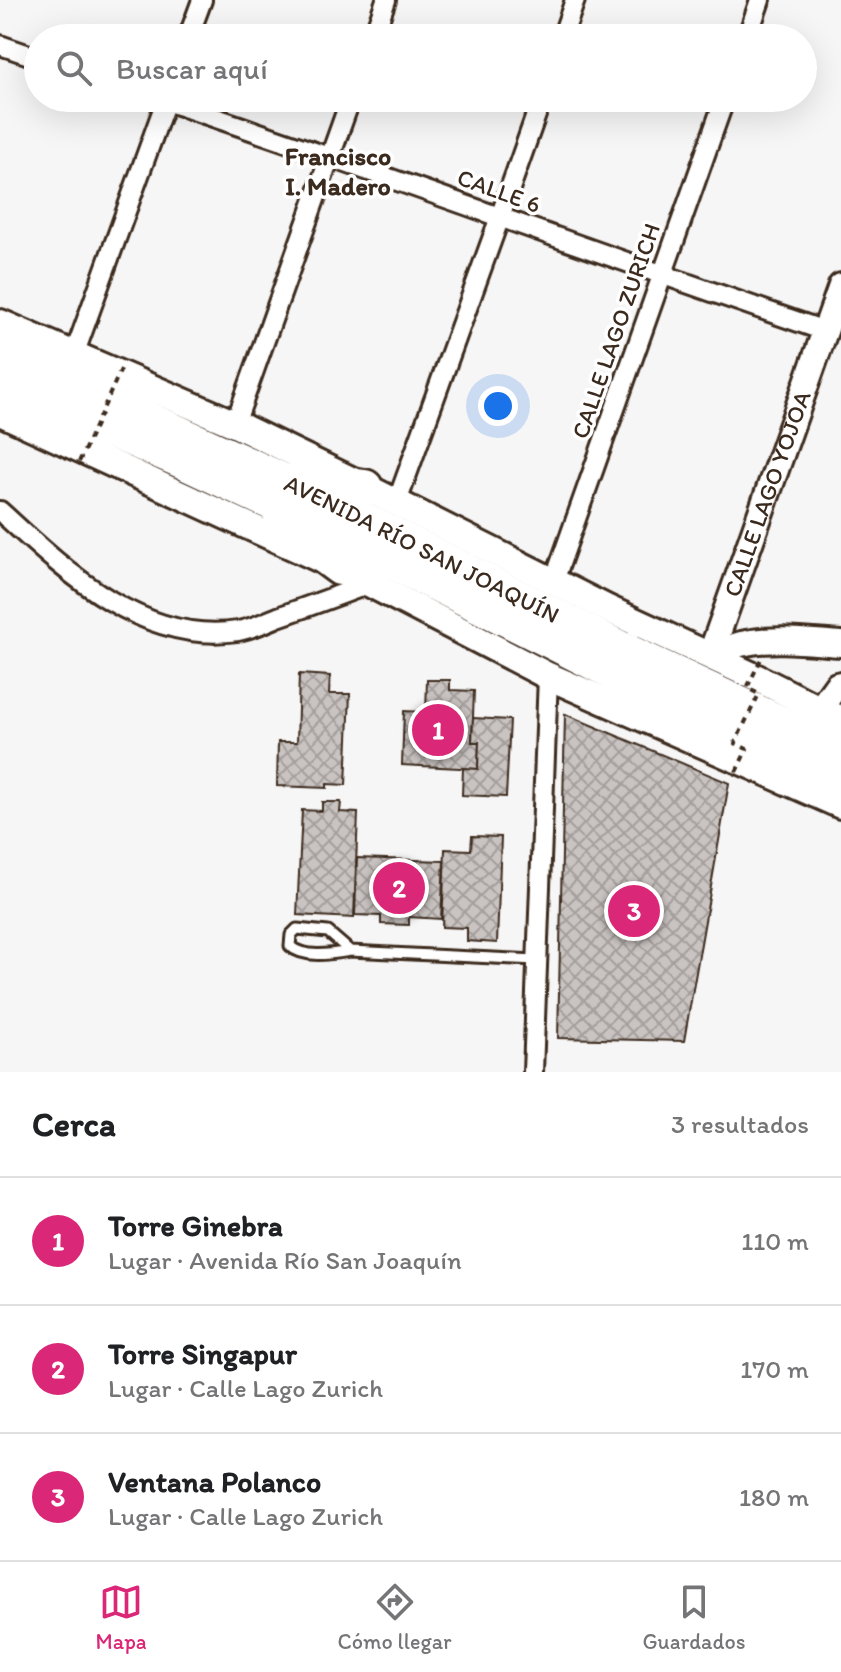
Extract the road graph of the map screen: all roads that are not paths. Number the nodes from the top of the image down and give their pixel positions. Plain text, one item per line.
1 (202, 0) edge
2 (386, 0) edge
3 (575, 0) edge
4 (760, 0) edge
5 (193, 24) edge
6 (378, 24) edge
7 (567, 24) edge
8 (752, 24) edge
9 (0, 45) edge
10 (24, 53) edge
11 (158, 112) edge
12 (201, 112) edge
13 (346, 112) edge
14 (537, 112) edge
15 (720, 112) edge
16 (330, 156) junction
17 (500, 217) junction
18 (661, 275) junction
19 (841, 286) edge
20 (0, 323) edge
21 (825, 331) junction
22 (0, 351) edge
23 (74, 355) junction
24 (0, 383) edge
25 (0, 412) edge
26 (235, 440) junction
27 (186, 463) junction
28 (365, 487) joint
29 (397, 502) junction
30 (0, 511) edge
31 (340, 568) junction
32 (554, 581) junction
33 (371, 583) junction
34 (841, 644) edge
35 (710, 656) junction
36 (548, 676) junction
37 (841, 684) edge
38 (830, 715) edge
39 (841, 751) edge
40 (841, 778) edge
41 (841, 805) edge
42 (350, 951) junction
43 (537, 960) junction
44 (533, 1072) edge

1 - 5 street
2 - 6 street
3 - 7 street
4 - 8 street
9 - 10 street
11 - 23 street
12 - 16 street, CALLE 6
13 - 16 street
14 - 17 street
15 - 18 street, CALLE LAGO ZURICH
16 - 17 street, CALLE 6
16 - 26 street
17 - 18 street, CALLE 6
17 - 29 street
18 - 21 street, CALLE 6
18 - 32 street, CALLE LAGO ZURICH
19 - 21 street, CALLE LAGO YOJOA
20 - 23 main road, AVENIDA RÍO SAN JOAQUÍN
21 - 35 street, CALLE LAGO YOJOA
22 - 26 highway, AVENIDA RÍO SAN JOAQUÍN
23 - 26 main road, AVENIDA RÍO SAN JOAQUÍN
24 - 27 highway, AVENIDA RÍO SAN JOAQUÍN
25 - 31 main road
26 - 28 highway
26 - 39 highway, AVENIDA RÍO SAN JOAQUÍN
27 - 31 highway
27 - 40 highway, AVENIDA RÍO SAN JOAQUÍN
28 - 29 main road, AVENIDA RÍO SAN JOAQUÍN
29 - 32 main road, AVENIDA RÍO SAN JOAQUÍN
30 - 33 street
31 - 33 main road
32 - 35 main road, AVENIDA RÍO SAN JOAQUÍN
33 - 36 main road
34 - 35 street
35 - 38 main road, AVENIDA RÍO SAN JOAQUÍN
36 - 41 main road
36 - 43 street
37 - 38 street
42 - 42 lane
42 - 43 lane
43 - 44 street

